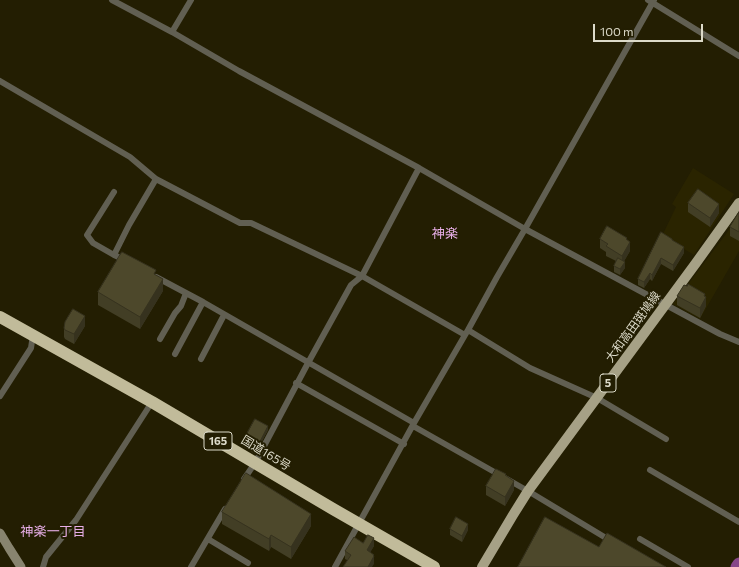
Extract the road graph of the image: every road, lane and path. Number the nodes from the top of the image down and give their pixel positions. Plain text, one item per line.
1 (112, 0) edge
2 (190, 0) edge
3 (652, 1) edge
4 (172, 32) junction
5 (739, 56) edge
6 (0, 81) edge
7 (419, 168) junction
8 (156, 179) junction
9 (114, 192) dead end
10 (739, 203) edge
11 (525, 229) junction
12 (114, 254) junction
13 (128, 262) edge
14 (154, 276) edge
15 (362, 276) junction
16 (186, 293) junction
17 (203, 302) junction
18 (665, 305) junction
19 (224, 315) junction
20 (0, 317) edge
21 (466, 333) junction
22 (33, 335) junction
23 (160, 339) dead end
24 (739, 342) edge
25 (175, 354) dead end
26 (201, 359) dead end
27 (308, 363) junction
28 (296, 383) junction
29 (0, 396) edge
30 (597, 398) junction
31 (152, 402) junction
32 (414, 424) junction
33 (666, 439) dead end
34 (404, 444) junction
35 (255, 463) junction
36 (650, 470) dead end
37 (242, 482) edge
38 (528, 491) junction
39 (230, 502) edge
40 (739, 522) edge
41 (359, 524) junction
42 (0, 533) edge
43 (208, 539) junction
44 (640, 539) dead end
45 (614, 543) edge
46 (248, 563) dead end
47 (193, 566) edge
48 (22, 567) edge
49 (43, 567) edge
50 (335, 567) edge
51 (434, 567) edge
52 (482, 567) edge
53 (688, 567) edge

1 - 4 street
2 - 4 street
3 - 5 street
3 - 11 street
4 - 7 street
6 - 8 street
7 - 11 street
7 - 15 street
8 - 12 street
8 - 15 street
9 - 12 street
10 - 18 main road, 大和高田斑鳩線 / 5
11 - 18 street
11 - 21 street
12 - 13 street
14 - 16 street
15 - 21 street
15 - 27 street
16 - 17 street
16 - 23 street
17 - 19 street
17 - 25 street
18 - 24 street
18 - 30 main road, 大和高田斑鳩線 / 5
19 - 26 street
19 - 27 street
20 - 22 highway, 国道165号 / 165
21 - 30 street
21 - 32 street
22 - 29 street
22 - 31 highway, 国道165号 / 165
27 - 28 street
27 - 32 street
28 - 34 street
28 - 35 street
30 - 33 street
30 - 38 main road, 大和高田斑鳩線 / 5
31 - 35 highway, 国道165号 / 165
31 - 49 street
32 - 34 street
32 - 38 street
34 - 41 street
35 - 37 street
35 - 41 highway, 国道165号 / 165
36 - 40 street
38 - 45 street
38 - 52 main road, 大和高田斑鳩線 / 5
39 - 43 street
41 - 50 street
41 - 51 highway, 国道165号 / 165
42 - 48 main road
43 - 46 street
43 - 47 street
44 - 53 street

